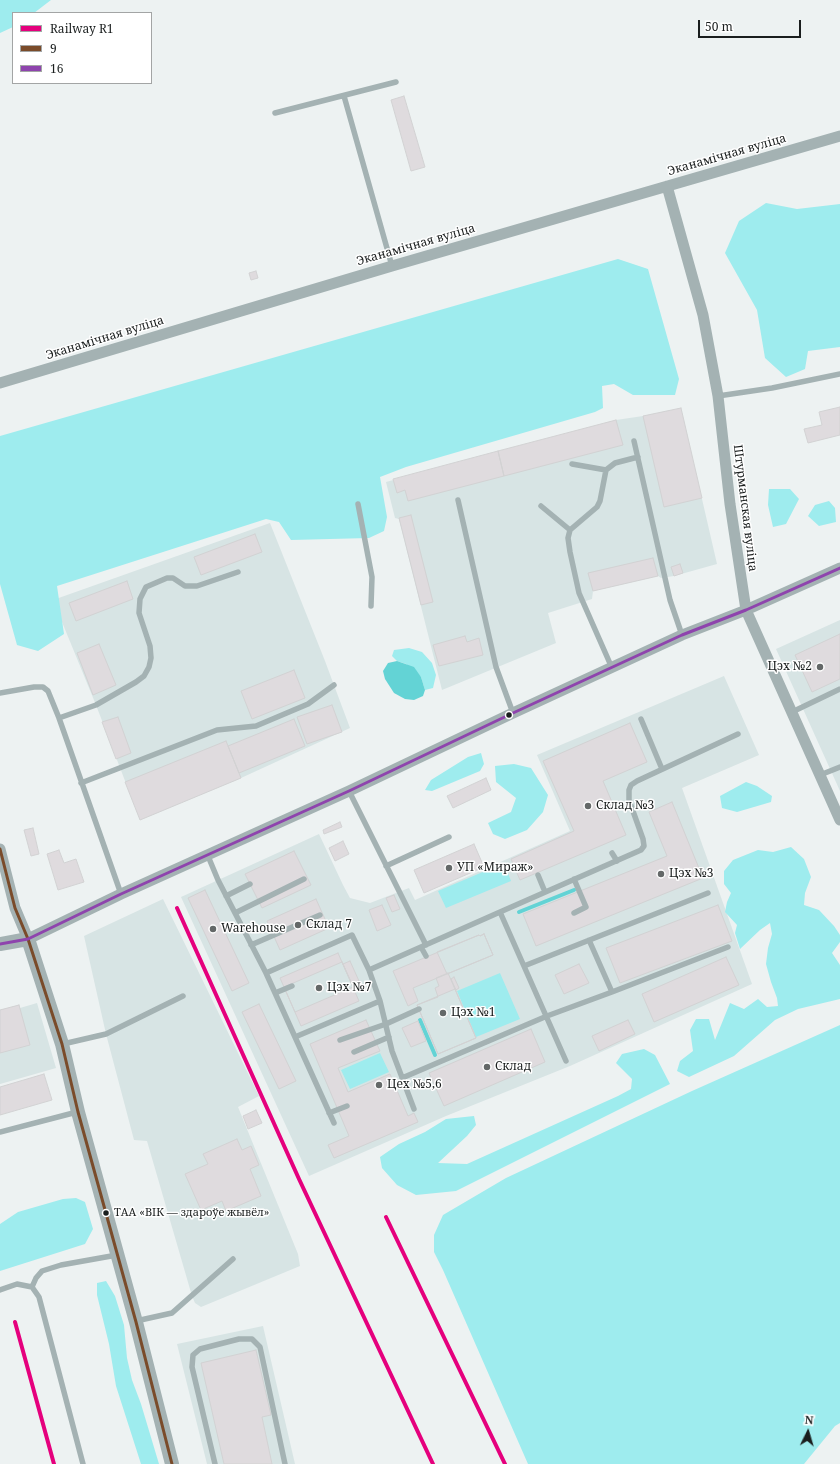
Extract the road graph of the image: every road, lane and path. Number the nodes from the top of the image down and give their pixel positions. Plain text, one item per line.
1 (396, 82) dead end
2 (344, 96) junction
3 (275, 113) dead end
4 (840, 136) edge
5 (667, 186) junction
6 (392, 266) junction
7 (840, 374) edge
8 (0, 383) edge
9 (718, 396) junction
10 (634, 441) dead end
11 (638, 457) junction
12 (572, 464) dead end
13 (606, 470) junction
14 (458, 500) dead end
15 (358, 504) dead end
16 (541, 506) dead end
17 (570, 530) junction
18 (840, 568) edge
19 (238, 572) dead end
20 (371, 606) dead end
21 (746, 610) junction
22 (682, 636) junction
23 (612, 668) junction
24 (334, 685) dead end
25 (840, 689) edge
26 (0, 693) edge
27 (792, 712) junction
28 (513, 713) junction
29 (59, 718) junction
30 (641, 719) dead end
31 (738, 734) dead end
32 (840, 767) edge
33 (662, 769) junction
34 (820, 775) junction
35 (81, 783) junction
36 (349, 791) junction
37 (840, 820) edge
38 (449, 837) dead end
39 (0, 849) edge
40 (612, 853) dead end
41 (208, 856) junction
42 (616, 861) junction
43 (386, 866) junction
44 (538, 875) dead end
45 (304, 879) dead end
46 (574, 879) junction
47 (250, 884) dead end
48 (545, 892) junction
49 (708, 893) dead end
50 (121, 894) junction
51 (226, 896) junction
52 (500, 912) junction
53 (235, 913) junction
54 (574, 913) dead end
55 (320, 915) dead end
56 (28, 939) junction
57 (589, 940) junction
58 (0, 944) edge
59 (251, 945) junction
60 (424, 946) junction
61 (728, 947) dead end
62 (426, 956) dead end
63 (524, 966) junction
64 (369, 970) junction
65 (266, 974) junction
66 (292, 986) dead end
67 (612, 992) junction
68 (275, 993) junction
69 (183, 996) dead end
70 (380, 1001) junction
71 (419, 1009) dead end
72 (546, 1016) junction
73 (386, 1024) junction
74 (295, 1037) junction
75 (389, 1037) junction
76 (340, 1040) dead end
77 (62, 1044) junction
78 (354, 1052) dead end
79 (566, 1061) dead end
80 (402, 1078) junction
81 (347, 1106) dead end
82 (414, 1109) dead end
83 (78, 1112) junction
84 (329, 1113) junction
85 (334, 1123) dead end
86 (0, 1132) edge
87 (118, 1255) junction
88 (233, 1259) dead end
89 (32, 1287) junction
90 (0, 1290) edge
91 (136, 1322) junction
92 (83, 1464) edge
93 (172, 1464) edge
94 (215, 1464) edge
95 (285, 1464) edge

1 - 2 lane
2 - 3 lane
2 - 6 lane
4 - 5 street, Эканамічная вуліца
5 - 6 street, Эканамічная вуліца
5 - 9 street, Штурманская вуліца
6 - 8 street, Эканамічная вуліца
7 - 9 lane
9 - 21 street, Штурманская вуліца
10 - 11 lane
11 - 13 lane
11 - 22 lane
12 - 13 lane
13 - 17 lane
14 - 28 lane
15 - 20 lane
16 - 17 lane
17 - 23 lane
18 - 21 street
19 - 29 lane
21 - 22 street
21 - 27 street, Штурманская вуліца
22 - 23 street
23 - 28 street
24 - 35 lane
25 - 27 lane
26 - 29 lane
27 - 34 street, Штурманская вуліца
28 - 36 street
29 - 35 lane
30 - 33 lane
31 - 33 lane
32 - 34 lane
33 - 42 lane
34 - 37 street, Штурманская вуліца
35 - 50 lane
36 - 41 street
36 - 43 lane
38 - 43 lane
39 - 56 street
40 - 42 lane
41 - 50 street
41 - 51 lane
42 - 46 lane
43 - 60 lane
44 - 48 lane
45 - 53 lane
46 - 48 lane
46 - 54 lane
47 - 51 lane
48 - 52 lane
49 - 57 lane
50 - 56 street
51 - 53 lane
52 - 60 lane
52 - 63 lane
53 - 59 lane
55 - 59 lane
56 - 58 street
56 - 77 street
57 - 63 lane
57 - 67 lane
59 - 65 lane
60 - 62 lane
60 - 64 lane
61 - 67 lane
63 - 72 lane
64 - 65 lane
64 - 70 lane
65 - 68 lane
66 - 68 lane
67 - 72 lane
68 - 74 lane
69 - 77 lane
70 - 73 lane
70 - 74 lane
71 - 73 lane
72 - 79 lane
72 - 80 lane
73 - 75 lane
73 - 76 lane
74 - 84 lane
75 - 78 lane
75 - 80 lane
77 - 83 street
80 - 82 lane
81 - 84 lane
83 - 86 lane
83 - 87 street
84 - 85 lane
87 - 89 lane
87 - 91 street
88 - 91 lane
89 - 90 lane
89 - 92 lane
91 - 93 street
94 - 95 lane

